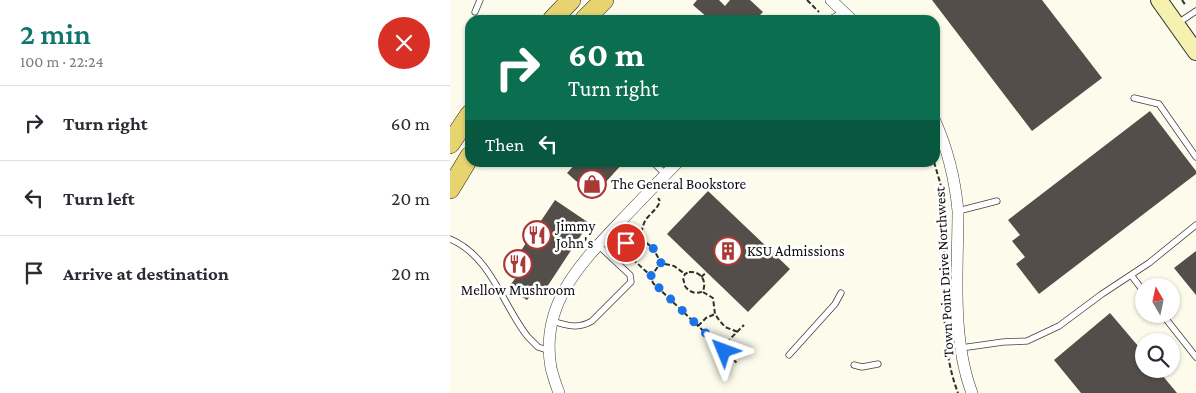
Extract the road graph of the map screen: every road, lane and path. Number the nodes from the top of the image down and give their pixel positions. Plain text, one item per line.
1 (480, 0) edge
2 (571, 0) edge
3 (604, 0) edge
4 (807, 0) edge
5 (831, 0) edge
6 (1159, 0) edge
7 (1182, 0) edge
8 (1188, 8) dead end
9 (475, 12) dead end
10 (819, 12) dead end
11 (1196, 12) edge
12 (557, 15) edge
13 (589, 15) edge
14 (844, 15) edge
15 (1177, 24) junction
16 (1196, 52) edge
17 (1134, 98) dead end
18 (465, 122) edge
19 (940, 134) edge
20 (450, 144) edge
21 (1196, 157) edge
22 (465, 164) edge
23 (658, 167) edge
24 (673, 167) edge
25 (666, 175) junction
26 (450, 189) edge
27 (650, 191) junction
28 (997, 201) dead end
29 (958, 211) junction
30 (1196, 225) edge
31 (612, 231) junction
32 (640, 238) junction
33 (450, 239) edge
34 (598, 245) junction
35 (627, 254) dead end
36 (661, 263) junction
37 (707, 272) dead end
38 (685, 274) junction
39 (1130, 275) junction
40 (650, 277) junction
41 (701, 277) junction
42 (1135, 281) edge
43 (703, 292) junction
44 (841, 293) dead end
45 (715, 314) junction
46 (553, 321) junction
47 (1169, 323) edge
48 (744, 325) dead end
49 (698, 326) junction
50 (738, 332) junction
51 (721, 348) junction
52 (961, 348) junction
53 (550, 351) junction
54 (789, 355) dead end
55 (1196, 356) edge
56 (738, 364) dead end
57 (878, 364) dead end
58 (854, 365) dead end
59 (559, 393) edge
60 (972, 393) edge

1 - 9 lane
2 - 12 main road
3 - 13 main road
4 - 10 path
5 - 14 street
6 - 15 main road
7 - 8 path
11 - 15 lane
15 - 16 main road
17 - 21 lane
18 - 20 main road
19 - 29 street, Town Point Drive Northwest
22 - 26 main road
23 - 25 lane
24 - 25 street
25 - 27 street
27 - 31 street
27 - 32 path
28 - 29 lane
29 - 52 street, Town Point Drive Northwest
30 - 39 lane
31 - 32 path
31 - 34 street
32 - 36 path
33 - 53 lane
34 - 46 street
34 - 46 lane
35 - 40 path
36 - 38 path
36 - 40 path
37 - 41 path
38 - 41 path
38 - 43 path
39 - 42 lane
39 - 52 lane
40 - 49 path
41 - 43 path
43 - 45 path
44 - 54 lane
45 - 49 path
45 - 50 path
46 - 53 street
47 - 55 lane
48 - 50 path
49 - 51 path
50 - 51 path
51 - 56 path
52 - 60 street, Town Point Drive Northwest
53 - 59 street
57 - 58 lane

